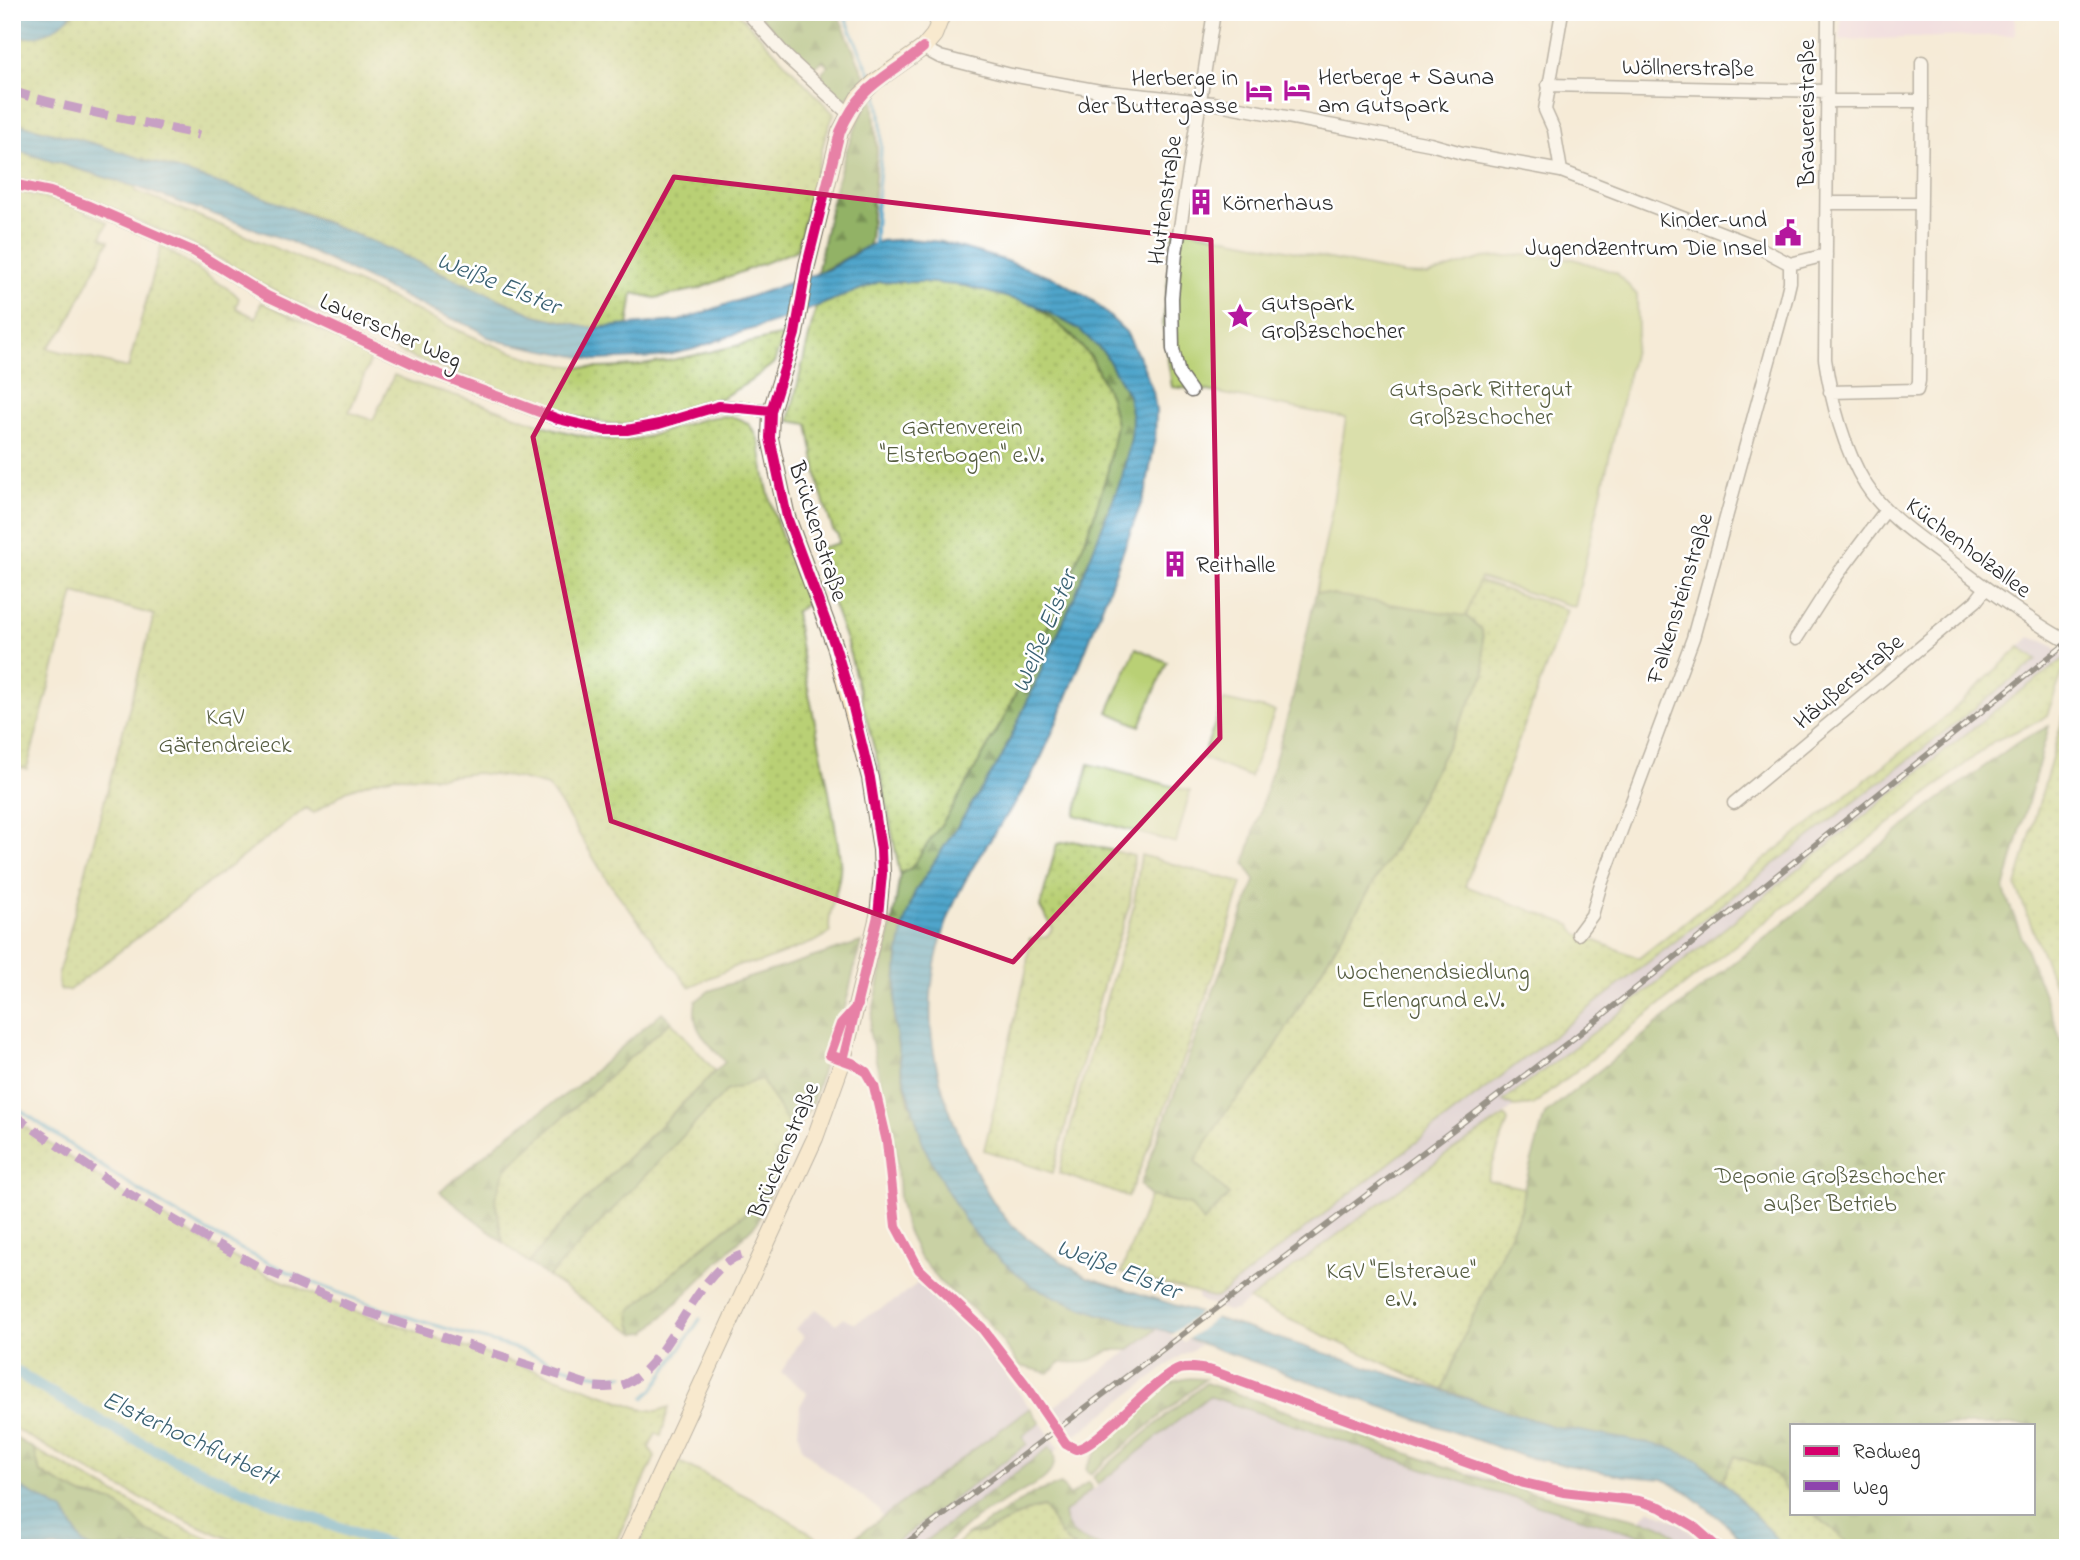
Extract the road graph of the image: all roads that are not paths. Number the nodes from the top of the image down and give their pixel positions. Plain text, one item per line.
1 (747, 12) edge
2 (943, 12) edge
3 (1214, 12) edge
4 (1562, 12) edge
5 (1828, 12) edge
6 (923, 48) junction
7 (1922, 62) dead end
8 (1548, 85) junction
9 (1827, 96) junction
10 (1922, 101) junction
11 (1198, 102) junction
12 (848, 113) junction
13 (1561, 171) junction
14 (12, 184) edge
15 (1826, 203) junction
16 (1921, 203) junction
17 (1826, 256) junction
18 (1790, 264) junction
19 (1191, 391) dead end
20 (1830, 392) junction
21 (771, 411) junction
22 (1886, 510) junction
23 (1986, 588) junction
24 (1796, 639) dead end
25 (2063, 639) dead end
26 (1734, 803) dead end
27 (1578, 933) dead end
28 (626, 1548) edge

1 - 12 street
2 - 6 main road, Brückenstraße
3 - 11 street, Huttenstraße
4 - 8 street
5 - 9 street, Brauereistraße
6 - 11 street
6 - 12 main road, Brückenstraße
7 - 10 street
8 - 9 street, Wöllnerstraße
8 - 13 street
9 - 10 street, Wöllnerstraße
9 - 15 street, Brauereistraße
10 - 16 street
11 - 13 street
11 - 19 street, Huttenstraße
12 - 21 main road, Brückenstraße
13 - 18 street
14 - 21 street, Lauerscher Weg
15 - 16 street
15 - 17 street, Brauereistraße
16 - 20 street
17 - 18 street
17 - 20 street, Küchenholzallee
18 - 27 street, Falkensteinstraße
20 - 22 street, Küchenholzallee
21 - 28 main road, Brückenstraße
22 - 23 street, Küchenholzallee
22 - 24 street, Küchenholzallee
23 - 25 street, Küchenholzallee
23 - 26 street, Häußerstraße

